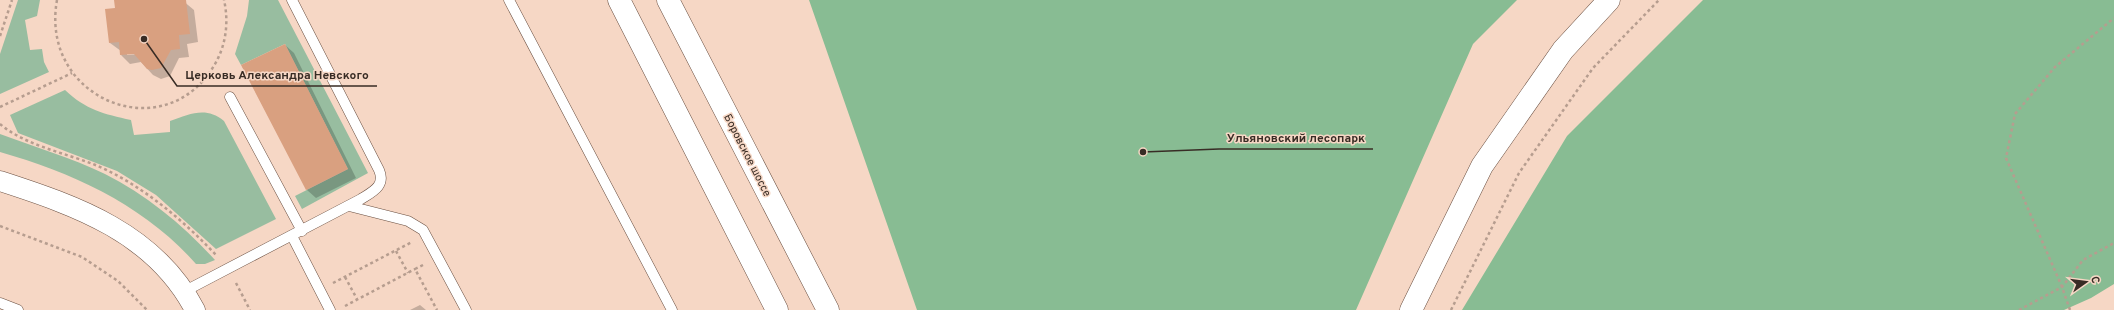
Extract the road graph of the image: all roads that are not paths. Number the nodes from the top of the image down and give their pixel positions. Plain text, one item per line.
1 (292, 0) edge
2 (509, 0) edge
3 (619, 0) edge
4 (668, 0) edge
5 (1609, 0) edge
6 (230, 97) dead end
7 (0, 181) edge
8 (349, 206) junction
9 (302, 231) junction
10 (292, 236) junction
11 (185, 291) junction
12 (0, 303) edge
13 (18, 310) edge
14 (195, 310) edge
15 (330, 310) edge
16 (466, 310) edge
17 (672, 310) edge
18 (777, 310) edge
19 (828, 310) edge
20 (1411, 310) edge

1 - 8 lane
2 - 17 lane
3 - 18 main road
4 - 19 main road, Боровское шоссе
5 - 20 main road
6 - 9 lane
7 - 11 street
8 - 9 lane
8 - 16 lane
9 - 10 lane
10 - 11 lane
10 - 15 lane
11 - 14 street
12 - 13 lane

